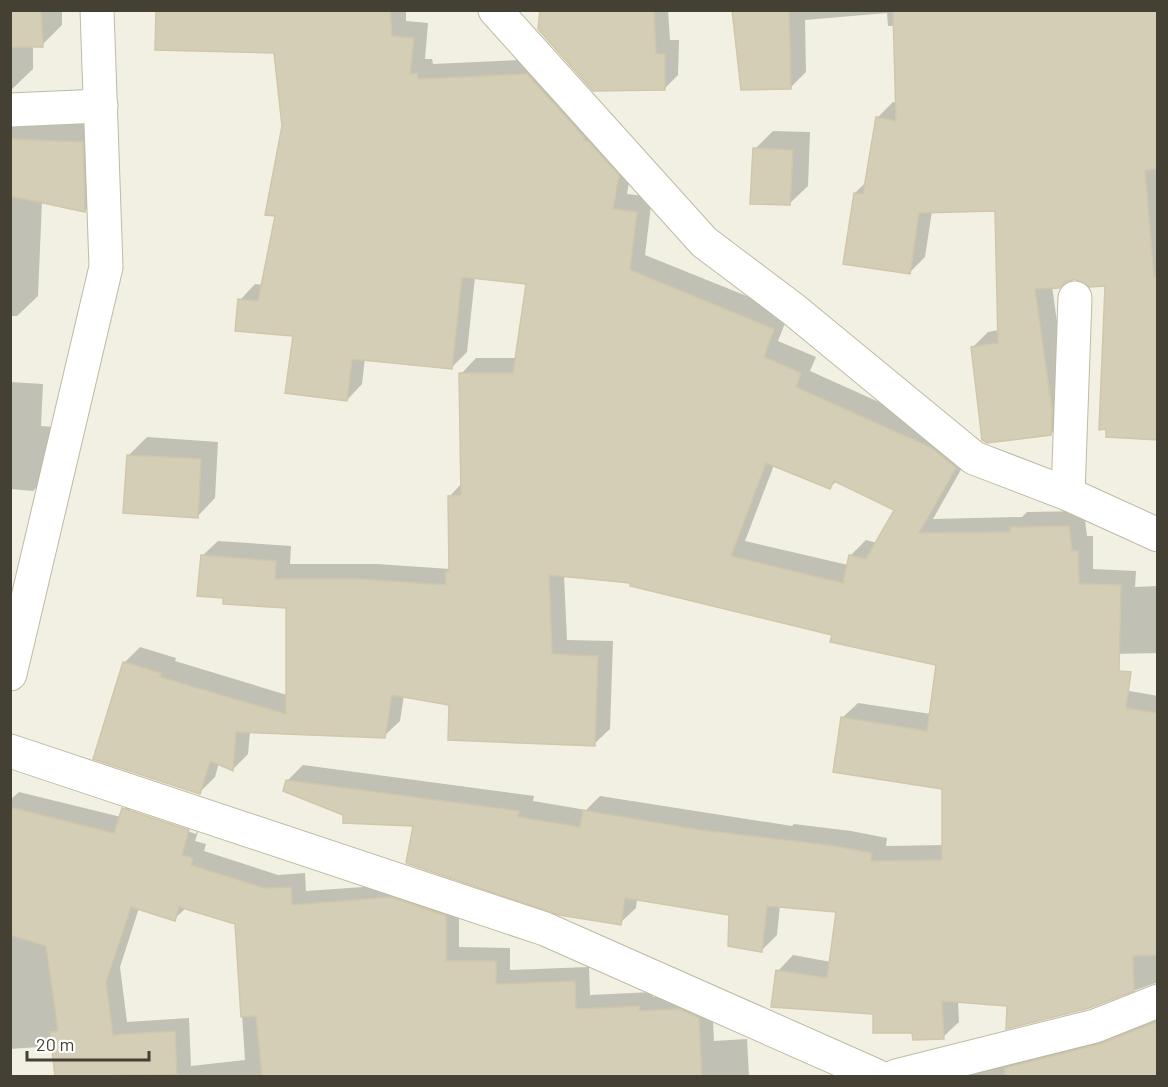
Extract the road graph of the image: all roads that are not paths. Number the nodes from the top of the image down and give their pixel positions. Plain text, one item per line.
1 (97, 10) edge
2 (495, 10) edge
3 (101, 106) junction
4 (10, 110) edge
5 (1075, 298) dead end
6 (1068, 494) junction
7 (1158, 535) edge
8 (10, 674) edge
9 (10, 751) edge
10 (1158, 1001) edge
11 (877, 1077) edge
12 (896, 1077) edge

1 - 3 street
2 - 6 street
3 - 4 street
3 - 8 street
5 - 6 street
6 - 7 street
9 - 11 street
10 - 12 street

